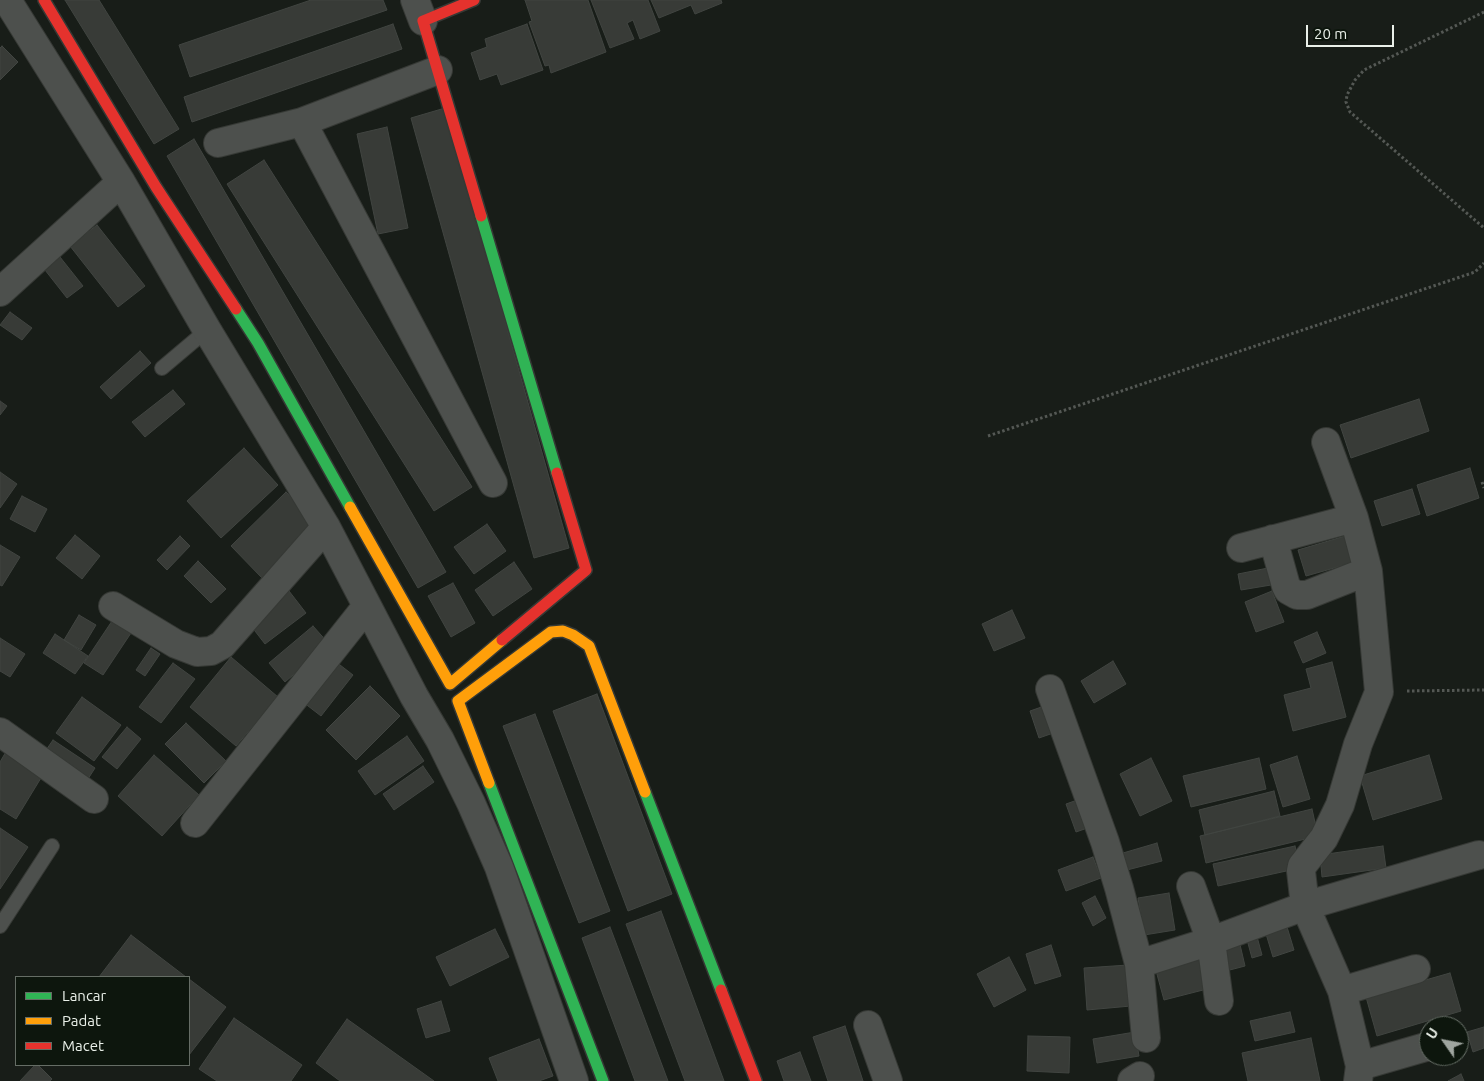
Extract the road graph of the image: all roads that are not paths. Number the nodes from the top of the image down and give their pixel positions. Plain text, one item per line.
1 (7, 0) edge
2 (44, 0) edge
3 (474, 0) edge
4 (419, 10) edge
5 (438, 70) junction
6 (302, 122) junction
7 (218, 142) dead end
8 (121, 182) junction
9 (0, 292) edge
10 (207, 330) junction
11 (162, 368) dead end
12 (1326, 442) dead end
13 (493, 483) dead end
14 (1354, 518) junction
15 (326, 527) junction
16 (1273, 539) junction
17 (1242, 548) dead end
18 (1368, 571) junction
19 (114, 606) dead end
20 (367, 606) junction
21 (1050, 689) dead end
22 (0, 732) edge
23 (94, 799) dead end
24 (195, 823) dead end
25 (52, 846) dead end
26 (1479, 855) dead end
27 (1191, 886) dead end
28 (1305, 906) junction
29 (0, 926) edge
30 (1211, 941) junction
31 (1139, 964) junction
32 (1416, 969) dead end
33 (1342, 991) junction
34 (1219, 1001) dead end
35 (868, 1025) dead end
36 (1146, 1038) dead end
37 (1419, 1050) edge
38 (1359, 1074) edge
39 (574, 1081) edge
40 (603, 1081) edge
41 (756, 1081) edge
42 (888, 1081) edge

1 - 8 street
2 - 5 street
3 - 4 street
4 - 5 street
5 - 6 street
6 - 7 street
6 - 13 street
8 - 9 street
8 - 10 street
10 - 11 lane
10 - 15 street
12 - 14 street
14 - 16 street
14 - 18 street
15 - 19 street
15 - 20 street
16 - 17 street
16 - 18 street
18 - 28 street
20 - 24 street
20 - 39 street
21 - 31 street
22 - 23 street
25 - 29 lane
26 - 28 street
27 - 30 street
28 - 30 street
28 - 33 street
30 - 31 street
30 - 34 street
31 - 36 street
32 - 33 street
33 - 38 street
35 - 42 street
37 - 38 street
40 - 41 street

